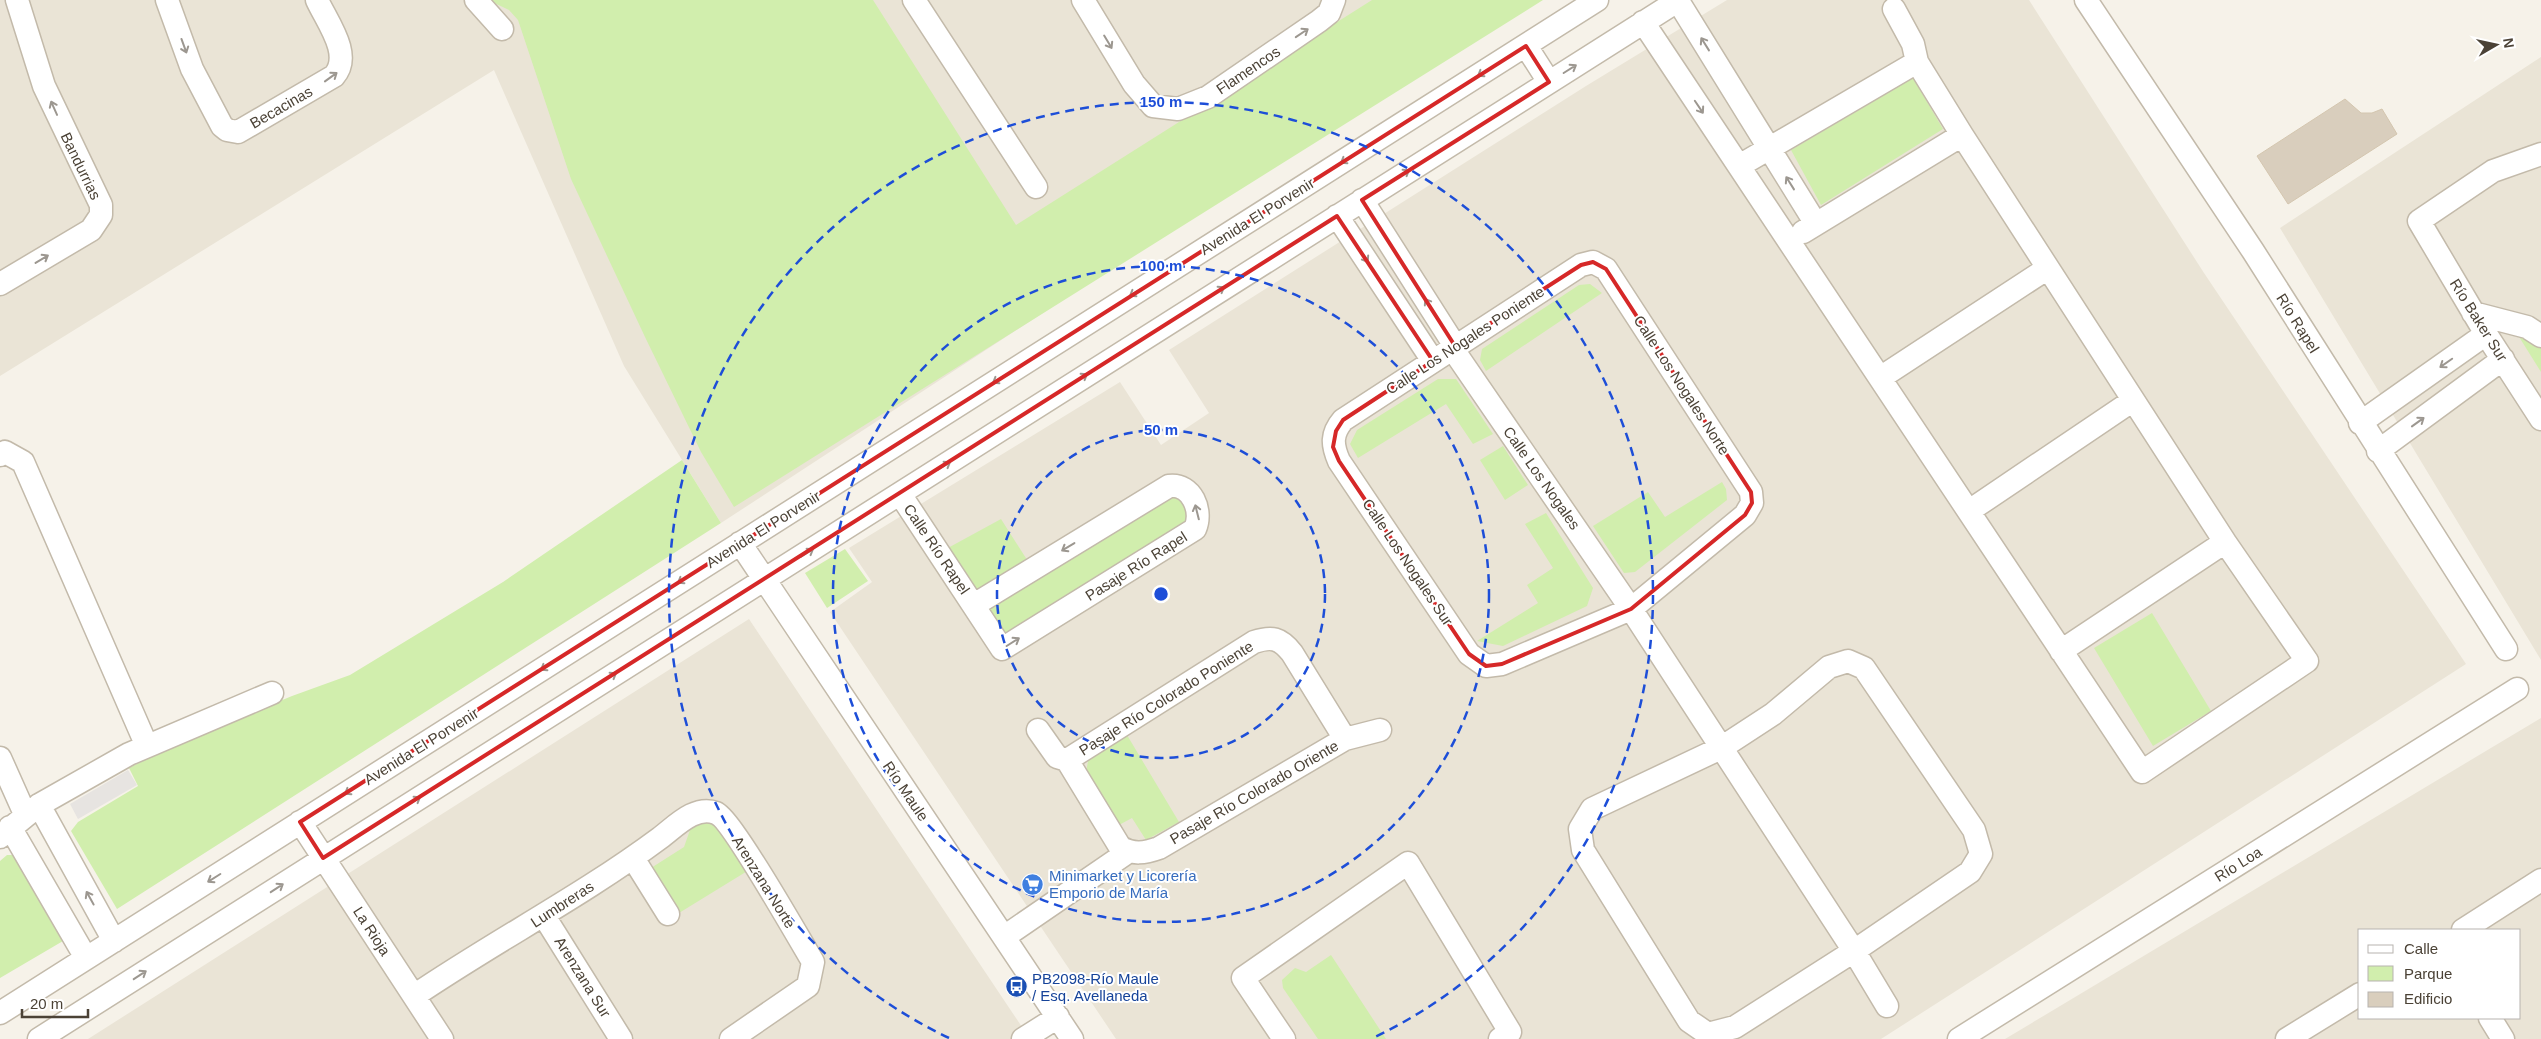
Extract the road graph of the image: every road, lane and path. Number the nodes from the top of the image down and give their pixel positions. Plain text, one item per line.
1 (16, 0) edge
2 (167, 0) edge
3 (317, 0) edge
4 (476, 0) edge
5 (914, 0) edge
6 (1083, 0) edge
7 (1334, 0) edge
8 (1597, 0) edge
9 (1679, 0) edge
10 (2086, 0) edge
11 (1894, 9) dead end
12 (1644, 22) junction
13 (502, 30) dead end
14 (1526, 46) junction
15 (1917, 62) junction
16 (1549, 82) junction
17 (1962, 135) junction
18 (1769, 149) junction
19 (2541, 154) edge
20 (1739, 166) junction
21 (1036, 186) dead end
22 (1362, 200) junction
23 (1337, 216) junction
24 (1816, 224) junction
25 (1789, 240) junction
26 (2048, 268) junction
27 (1606, 269) joint
28 (0, 284) edge
29 (2474, 313) junction
30 (2486, 334) junction
31 (2541, 336) edge
32 (1453, 347) junction
33 (2503, 360) junction
34 (1433, 361) junction
35 (1880, 378) junction
36 (2132, 400) junction
37 (2541, 419) edge
38 (2360, 423) junction
39 (1333, 437) joint
40 (2378, 451) junction
41 (0, 455) edge
42 (900, 494) junction
43 (1969, 511) junction
44 (2225, 542) junction
45 (740, 543) junction
46 (766, 579) junction
47 (974, 605) junction
48 (1631, 609) junction
49 (2506, 649) dead end
50 (2061, 651) junction
51 (2517, 688) dead end
52 (272, 693) dead end
53 (1038, 730) dead end
54 (1380, 730) dead end
55 (1345, 739) junction
56 (146, 744) junction
57 (1721, 748) junction
58 (0, 758) edge
59 (1067, 760) junction
60 (707, 810) joint
61 (19, 821) edge
62 (300, 822) junction
63 (1128, 852) junction
64 (323, 858) junction
65 (633, 858) junction
66 (73, 866) junction
67 (2541, 880) edge
68 (44, 884) junction
69 (668, 914) dead end
70 (544, 916) junction
71 (2464, 929) edge
72 (1004, 937) junction
73 (114, 941) junction
74 (1854, 951) junction
75 (86, 958) junction
76 (414, 996) junction
77 (2358, 996) edge
78 (1887, 1006) dead end
79 (0, 1013) edge
80 (1058, 1017) junction
81 (2491, 1019) edge
82 (2312, 1032) edge
83 (39, 1039) edge
84 (442, 1039) edge
85 (621, 1039) edge
86 (731, 1039) edge
87 (1023, 1039) edge
88 (1072, 1039) edge
89 (1284, 1039) edge
90 (1500, 1039) edge
91 (1959, 1039) edge
92 (2286, 1039) edge
93 (2503, 1039) edge

28 -> 1 street, Bandurrias
2 -> 3 street, Becacinas
4 - 13 street
5 - 21 street
6 -> 7 street, Flamencos
8 - 14 street, Avenida El Porvenir
9 - 12 street
18 -> 9 street
10 - 38 street, Río Rapel
11 - 15 street
16 -> 12 street
12 -> 20 street
14 - 16 street
14 -> 45 street, Avenida El Porvenir
15 - 17 street
15 - 18 street
22 -> 16 street
17 - 24 street
17 - 26 street
18 - 20 street
24 -> 18 street
19 - 29 street, Río Baker Sur
20 - 25 street
22 - 23 street
32 -> 22 street, Calle Los Nogales
23 -> 34 street
42 -> 23 street
24 - 25 street
25 - 35 street
26 - 35 street
26 - 36 street
27 - 32 street, Calle Los Nogales Poniente
27 - 48 street, Calle Los Nogales Norte
29 - 30 street, Río Baker Sur
29 - 31 street
30 - 33 street, Río Baker Sur
30 -> 38 street
32 - 34 street, Calle Los Nogales Poniente
32 - 48 street, Calle Los Nogales
33 - 37 street, Río Baker Sur
40 -> 33 street
34 - 39 street, Calle Los Nogales Poniente
35 - 43 street
36 - 43 street
36 - 44 street
38 - 40 street, Río Rapel
39 - 48 street, Calle Los Nogales Sur
40 - 49 street, Río Rapel
41 - 56 street
46 -> 42 street
42 - 47 street, Calle Río Rapel
43 - 50 street
44 - 50 street
44 - 50 street
45 - 46 street, Río Maule
45 -> 62 street, Avenida El Porvenir
64 -> 46 street
46 - 72 street, Río Maule
47 -> 47 street, Pasaje Río Rapel
48 - 57 street, Calle Los Nogales
51 - 91 street, Río Loa
52 - 56 street
53 - 59 street
54 - 55 street, Pasaje Río Colorado Oriente
55 - 59 street, Pasaje Río Colorado Poniente
55 - 63 street, Pasaje Río Colorado Oriente
56 - 61 street
57 - 74 street, Calle Los Nogales
57 - 74 street
57 - 74 street
58 - 61 street
59 - 63 street
60 - 65 street, Lumbreras
60 - 86 street, Arenzana Norte
61 - 66 street
61 - 68 street
62 - 64 street, La Rioja
62 -> 73 street, Avenida El Porvenir
63 - 72 street
64 - 76 street, La Rioja
83 -> 64 street
65 - 69 street
65 - 70 street, Lumbreras
66 - 68 street
73 -> 66 street
67 - 71 street
68 - 75 street
70 - 76 street, Lumbreras
70 - 85 street, Arenzana Sur
72 - 80 street, Río Maule
73 - 75 street, Avenida El Porvenir
74 - 78 street, Calle Los Nogales
75 - 79 street, Avenida El Porvenir
76 - 84 street, La Rioja
77 - 82 street
80 - 87 street
80 - 88 street, Río Maule
81 - 93 street
82 - 92 street
89 - 90 street

